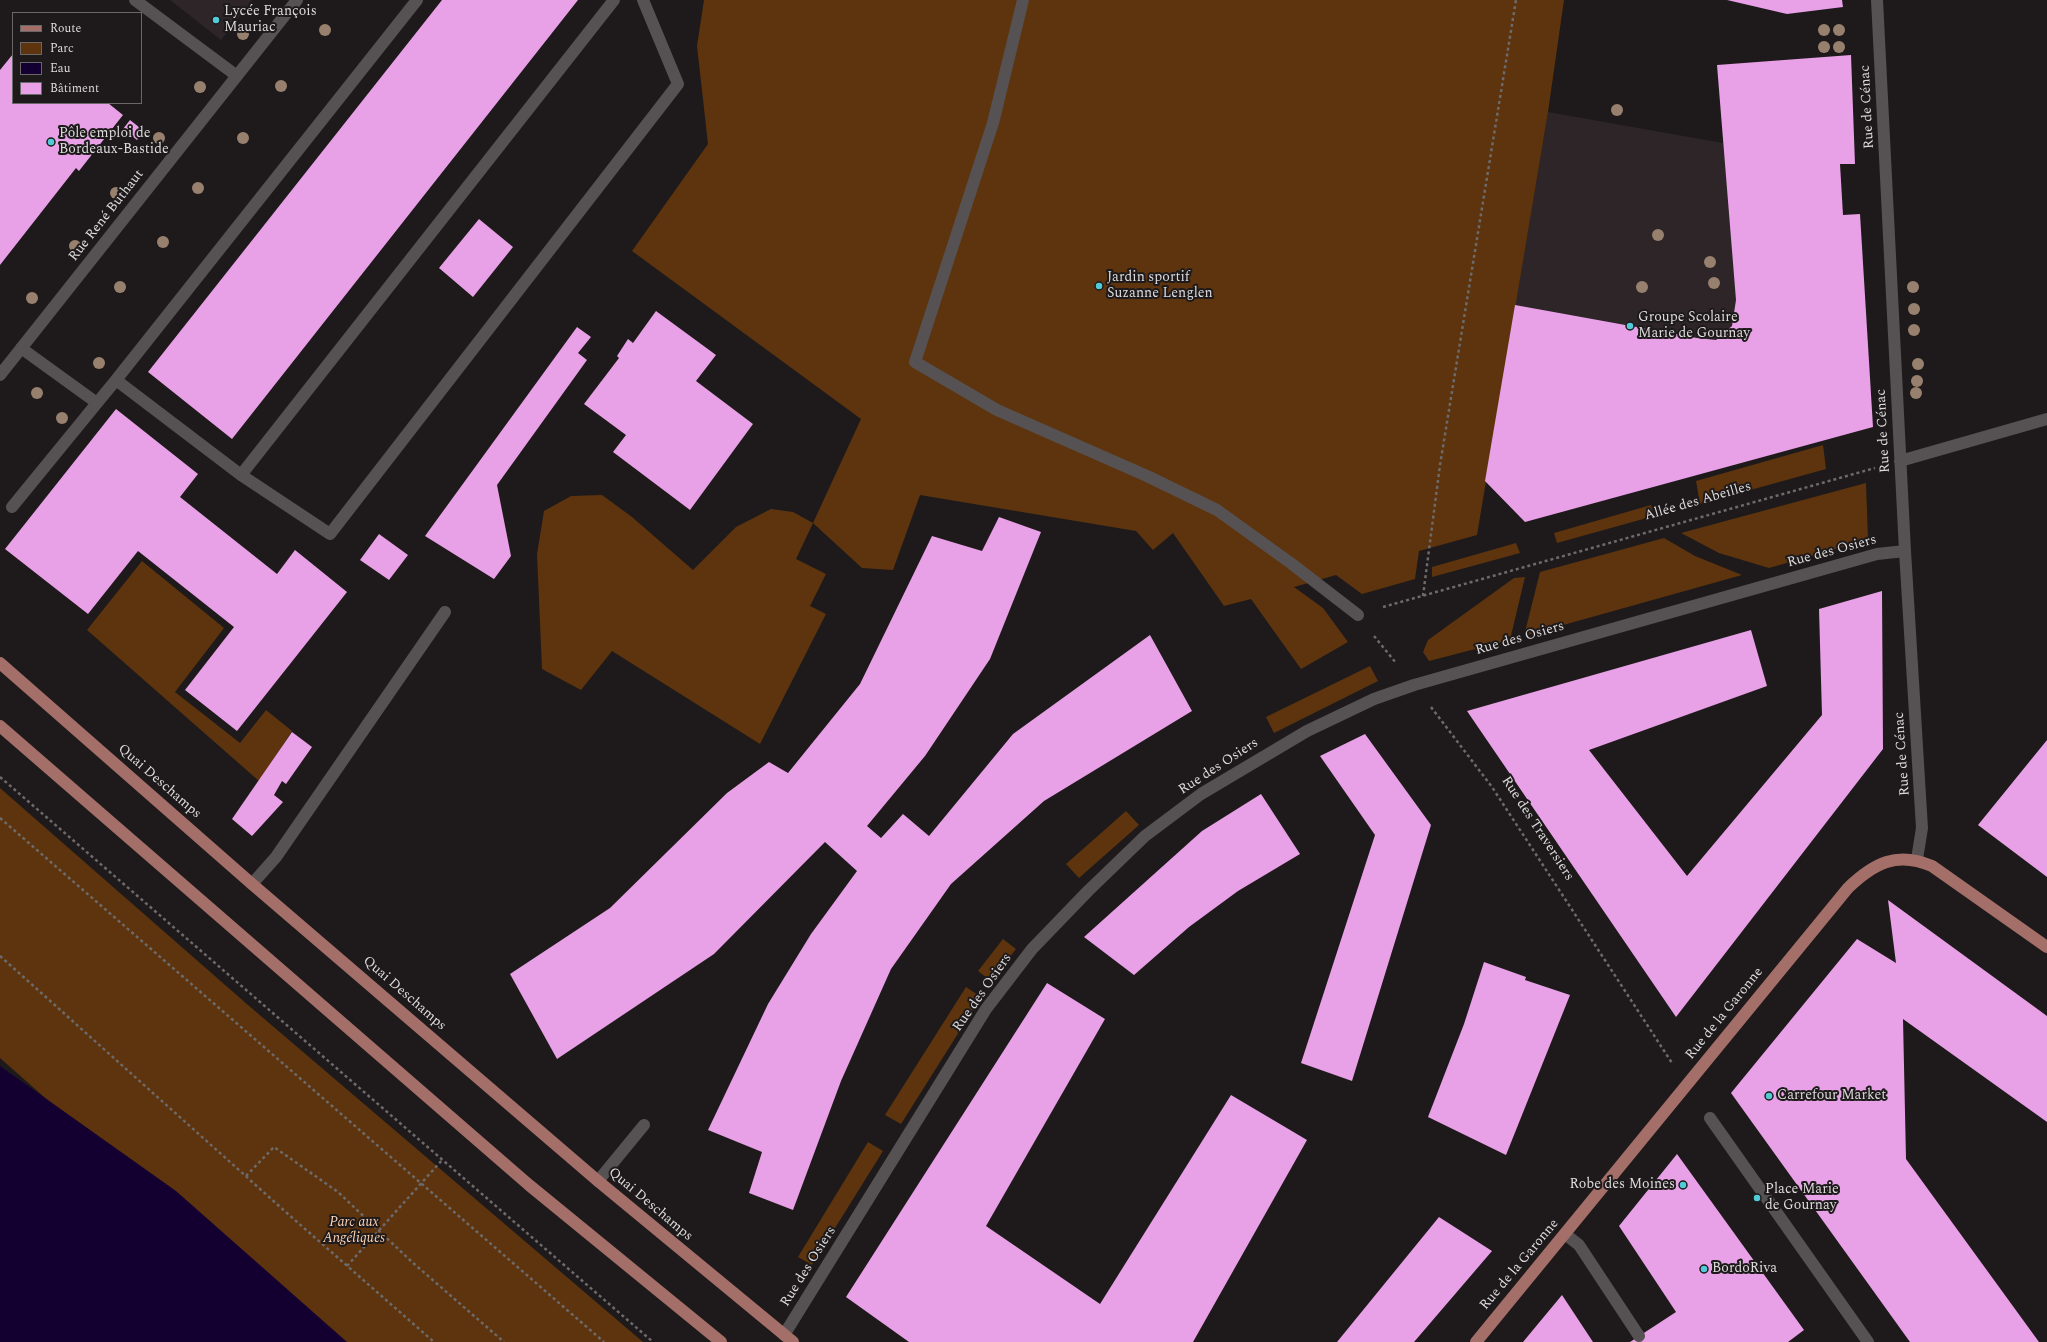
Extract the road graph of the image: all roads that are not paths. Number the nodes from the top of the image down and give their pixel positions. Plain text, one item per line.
1 (134, 0) edge
2 (297, 0) edge
3 (417, 0) edge
4 (614, 0) edge
5 (643, 0) edge
6 (1023, 0) edge
7 (1877, 0) edge
8 (237, 76) junction
9 (21, 348) junction
10 (0, 375) edge
11 (116, 380) junction
12 (97, 403) junction
13 (2047, 419) edge
14 (1900, 461) junction
15 (241, 475) junction
16 (12, 507) dead end
17 (1904, 551) junction
18 (445, 612) dead end
19 (1358, 614) road end
20 (0, 663) edge
21 (0, 726) edge
22 (1917, 859) junction
23 (252, 884) junction
24 (2047, 947) edge
25 (1710, 1118) dead end
26 (644, 1125) dead end
27 (598, 1181) junction
28 (1565, 1234) junction
29 (1639, 1336) dead end
30 (789, 1338) edge
31 (721, 1342) edge
32 (1476, 1342) edge
33 (1868, 1342) edge

1 - 8 street
2 - 8 street, Rue René Buthaut
3 - 11 street
4 - 15 street
5 - 15 street
6 - 19 street
7 - 14 street, Rue de Cénac
8 - 9 street, Rue René Buthaut
9 - 10 street, Rue René Buthaut
9 - 12 street
11 - 12 street
11 - 15 street
12 - 16 street
13 - 14 street
14 - 17 street, Rue de Cénac
17 - 22 street, Rue de Cénac
17 - 30 street, Rue des Osiers
18 - 23 street
20 - 23 main road, Quai Deschamps
21 - 31 main road
22 - 24 main road, Rue de la Garonne
22 - 28 main road, Rue de la Garonne
23 - 27 main road, Quai Deschamps
25 - 33 street
26 - 27 street
27 - 30 main road, Quai Deschamps
28 - 29 street
28 - 32 main road, Rue de la Garonne

